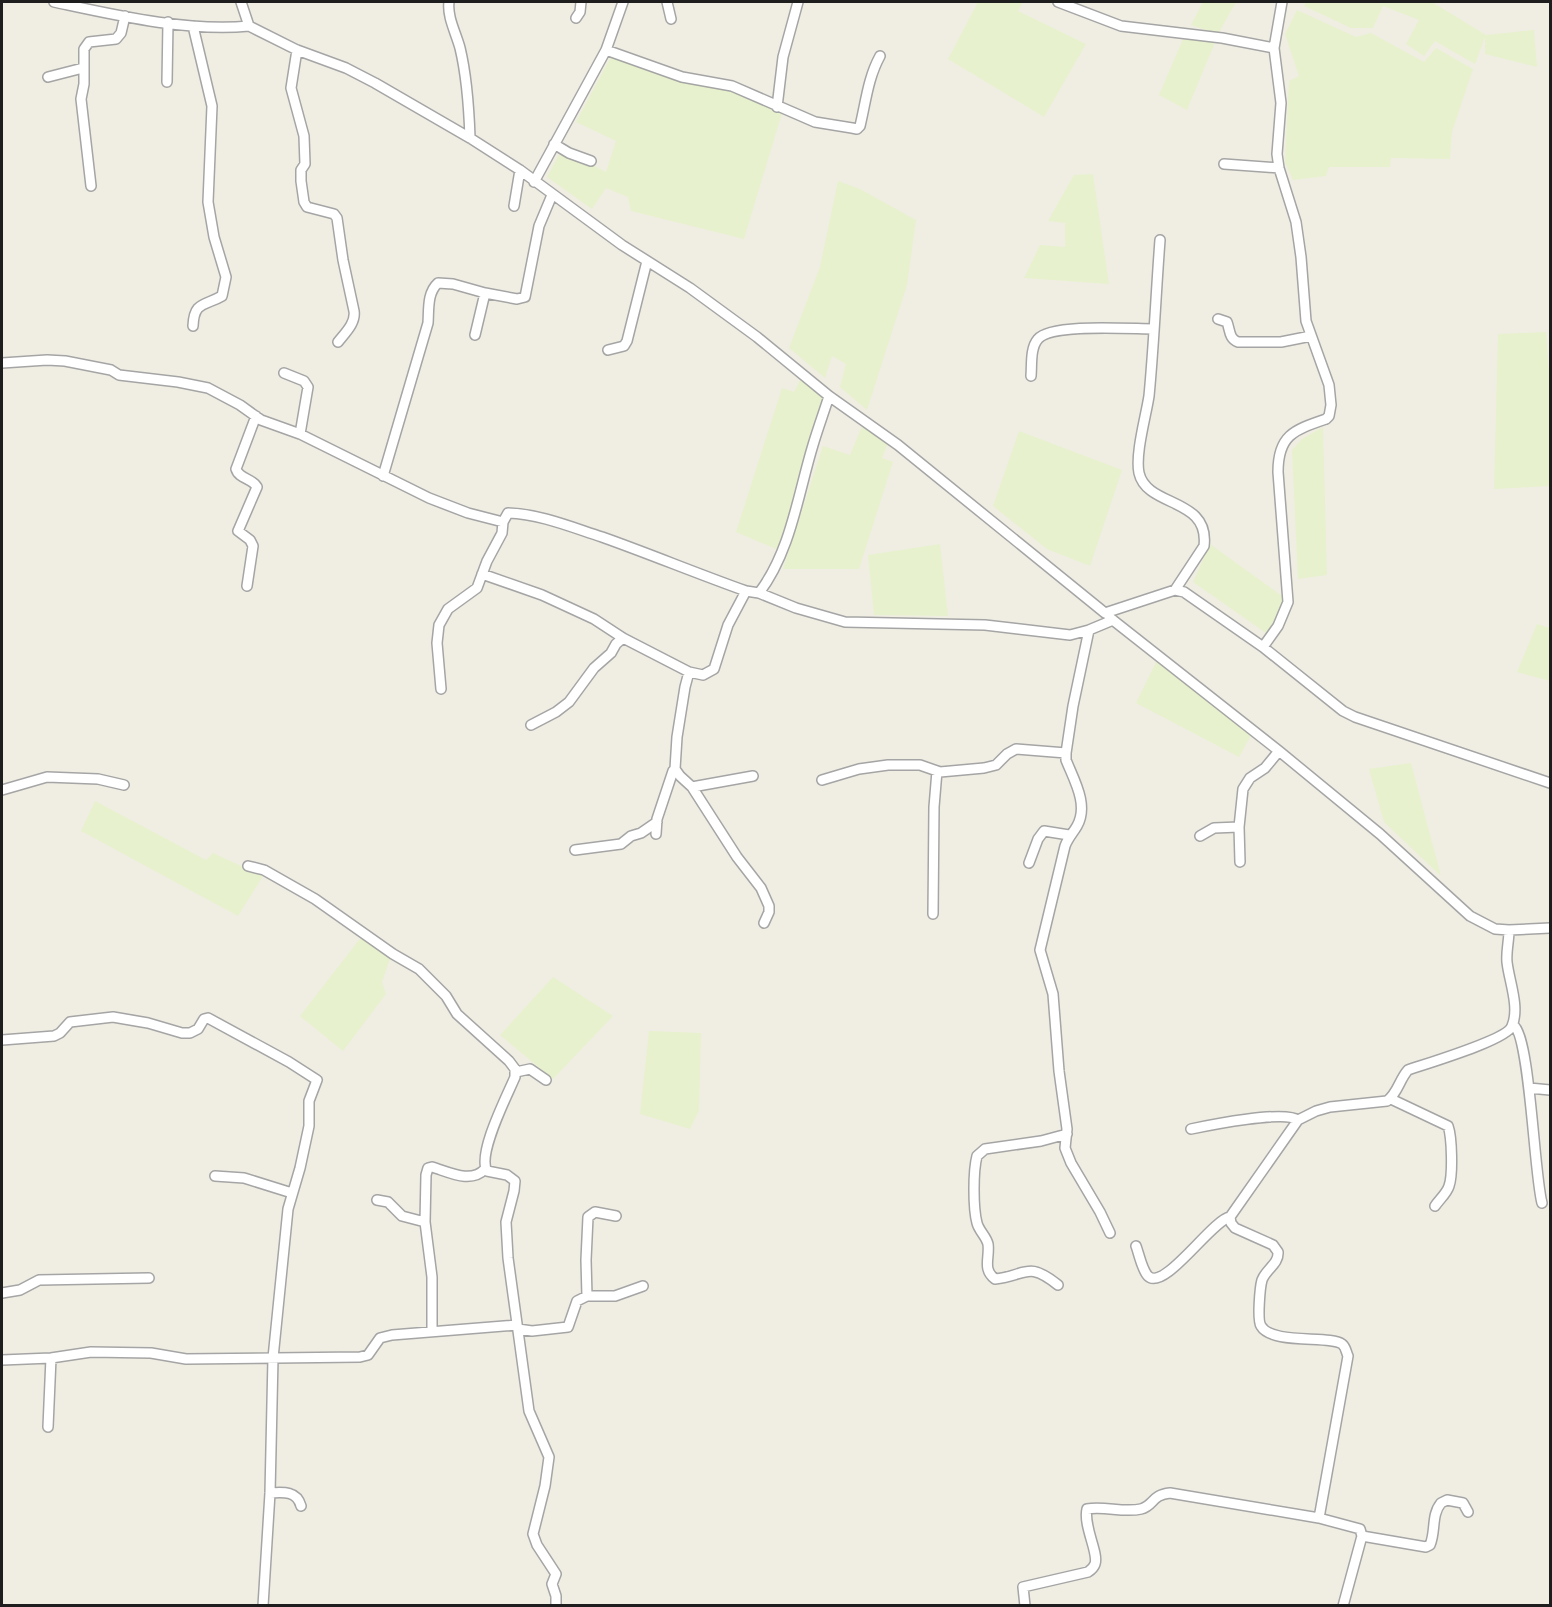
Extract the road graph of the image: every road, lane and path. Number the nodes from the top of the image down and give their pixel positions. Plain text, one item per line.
1 (54, 2) edge
2 (241, 2) edge
3 (449, 2) edge
4 (581, 2) edge
5 (623, 2) edge
6 (667, 2) edge
7 (798, 2) edge
8 (1058, 2) edge
9 (1282, 2) edge
10 (125, 16) junction
11 (576, 18) dead end
12 (672, 19) dead end
13 (168, 22) junction
14 (193, 26) junction
15 (249, 26) junction
16 (1274, 48) junction
17 (297, 50) junction
18 (606, 50) junction
19 (880, 56) dead end
20 (83, 68) junction
21 (48, 77) dead end
22 (167, 82) dead end
23 (777, 107) junction
24 (470, 138) junction
25 (554, 144) junction
26 (591, 161) dead end
27 (1224, 164) dead end
28 (1279, 168) junction
29 (520, 170) junction
30 (534, 182) junction
31 (91, 186) dead end
32 (552, 195) junction
33 (514, 206) dead end
34 (1160, 240) dead end
35 (647, 261) junction
36 (485, 293) junction
37 (1218, 319) dead end
38 (193, 326) dead end
39 (1153, 329) junction
40 (475, 335) dead end
41 (1311, 336) junction
42 (338, 342) dead end
43 (608, 350) dead end
44 (2, 363) edge
45 (284, 373) dead end
46 (1031, 376) dead end
47 (830, 396) junction
48 (256, 416) junction
49 (300, 434) junction
50 (383, 476) junction
51 (503, 522) junction
52 (482, 573) junction
53 (247, 586) dead end
54 (1175, 590) junction
55 (746, 591) junction
56 (759, 593) junction
57 (1105, 613) junction
58 (1113, 620) junction
59 (1089, 630) junction
60 (624, 638) junction
61 (1263, 646) junction
62 (689, 672) junction
63 (441, 689) dead end
64 (531, 725) dead end
65 (1279, 751) junction
66 (1066, 753) junction
67 (675, 768) junction
68 (937, 771) junction
69 (753, 776) dead end
70 (822, 780) dead end
71 (1551, 783) edge
72 (124, 785) dead end
73 (692, 787) junction
74 (2, 790) edge
75 (657, 822) junction
76 (1239, 827) junction
77 (656, 834) dead end
78 (1069, 835) junction
79 (1200, 836) dead end
80 (575, 850) dead end
81 (1240, 862) dead end
82 (1029, 863) dead end
83 (248, 866) dead end
84 (933, 914) dead end
85 (764, 923) dead end
86 (1551, 928) edge
87 (1509, 930) junction
88 (1513, 1025) junction
89 (2, 1040) edge
90 (516, 1072) junction
91 (546, 1080) dead end
92 (1528, 1088) junction
93 (1551, 1090) edge
94 (1391, 1099) junction
95 (1298, 1120) junction
96 (1191, 1129) dead end
97 (1067, 1134) junction
98 (485, 1169) junction
99 (215, 1176) dead end
100 (292, 1193) junction
101 (377, 1200) dead end
102 (1542, 1203) dead end
103 (1435, 1206) dead end
104 (616, 1216) dead end
105 (1230, 1217) junction
106 (425, 1222) junction
107 (1110, 1233) dead end
108 (1136, 1246) dead end
109 (149, 1278) dead end
110 (1058, 1285) dead end
111 (644, 1286) dead end
112 (2, 1293) edge
113 (587, 1296) junction
114 (518, 1327) junction
115 (432, 1331) junction
116 (51, 1358) junction
117 (273, 1358) junction
118 (2, 1360) edge
119 (48, 1427) dead end
120 (270, 1493) junction
121 (301, 1506) dead end
122 (1468, 1512) dead end
123 (1319, 1518) junction
124 (1362, 1536) junction
125 (263, 1605) edge
126 (556, 1605) edge
127 (1025, 1605) edge
128 (1343, 1605) edge

1 - 10 street
2 - 15 street
3 - 24 street
4 - 11 street
5 - 18 street
6 - 12 street
7 - 23 street
8 - 16 street
9 - 16 street
10 - 13 street
10 - 20 street
13 - 14 street
13 - 22 street
14 - 15 street
14 - 38 street
15 - 17 street
16 - 28 street
17 - 24 street
17 - 42 street
18 - 23 street
18 - 25 street
19 - 23 street
20 - 21 street
20 - 31 street
24 - 29 street
25 - 26 street
25 - 30 street
27 - 28 street
28 - 41 street
29 - 30 street
29 - 33 street
30 - 32 street
32 - 35 street
32 - 36 street
34 - 39 street
35 - 43 street
35 - 47 street
36 - 40 street
36 - 50 street
37 - 41 street
39 - 46 street
39 - 54 street
41 - 61 street
44 - 48 street
45 - 49 street
47 - 56 street
47 - 57 street
48 - 49 street
48 - 53 street
49 - 50 street
50 - 51 street
51 - 52 street
51 - 55 street
52 - 60 street
52 - 63 street
54 - 57 street
54 - 61 street
55 - 56 street
55 - 62 street
56 - 59 street
57 - 58 street
58 - 59 street
58 - 65 street
59 - 66 street
60 - 62 street
60 - 64 street
61 - 71 street
62 - 67 street
65 - 76 street
65 - 87 street
66 - 68 street
66 - 78 street
67 - 73 street
67 - 75 street
68 - 70 street
68 - 84 street
69 - 73 street
72 - 74 street
73 - 85 street
75 - 77 street
75 - 80 street
76 - 79 street
76 - 81 street
78 - 82 street
78 - 97 street
83 - 90 street
86 - 87 street
87 - 88 street
88 - 92 street
88 - 94 street
89 - 100 street
90 - 91 street
90 - 98 street
92 - 93 street
92 - 102 street
94 - 95 street
94 - 103 street
95 - 96 street
95 - 105 street
97 - 107 street
97 - 110 street
98 - 106 street
98 - 114 street
99 - 100 street
100 - 117 street
101 - 106 street
104 - 113 street
105 - 108 street
105 - 123 street
106 - 115 street
109 - 112 street
111 - 113 street
113 - 114 street
114 - 115 street
114 - 126 street
115 - 117 street
116 - 117 street
116 - 118 street
116 - 119 street
117 - 120 street
120 - 121 street
120 - 125 street
122 - 124 street
123 - 124 street
123 - 127 street
124 - 128 street

